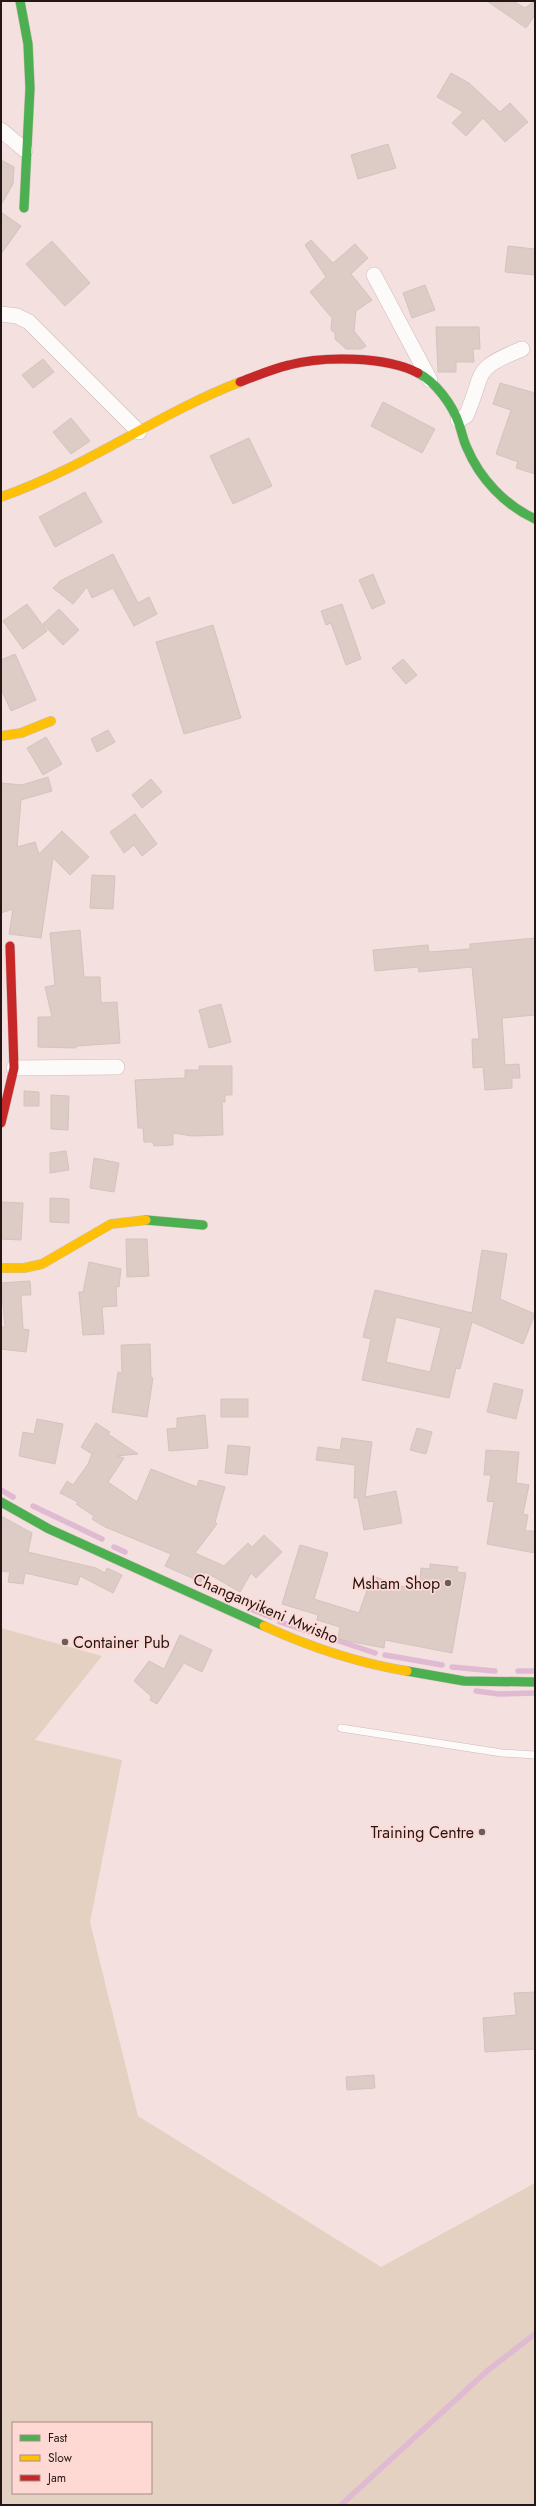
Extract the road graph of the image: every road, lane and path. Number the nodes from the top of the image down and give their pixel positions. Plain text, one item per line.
1 (20, 1) edge
2 (1, 130) edge
3 (25, 150) junction
4 (24, 208) dead end
5 (374, 275) dead end
6 (1, 314) edge
7 (522, 349) dead end
8 (430, 380) junction
9 (458, 420) junction
10 (139, 432) junction
11 (1, 497) edge
12 (535, 519) edge
13 (51, 721) dead end
14 (1, 736) edge
15 (10, 946) dead end
16 (117, 1066) dead end
17 (14, 1068) junction
18 (1, 1123) edge
19 (203, 1225) dead end
20 (1, 1268) edge
21 (1, 1502) edge
22 (535, 1682) edge
23 (341, 1728) dead end
24 (535, 1755) edge

1 - 3 street
2 - 3 street
3 - 4 street
5 - 8 street
6 - 10 street
7 - 9 street
8 - 9 street
8 - 10 street
9 - 12 street
10 - 11 street
13 - 14 street
15 - 17 street
16 - 17 street
17 - 18 street
19 - 20 street
21 - 22 street, Changanyikeni Mwisho
23 - 24 lane

